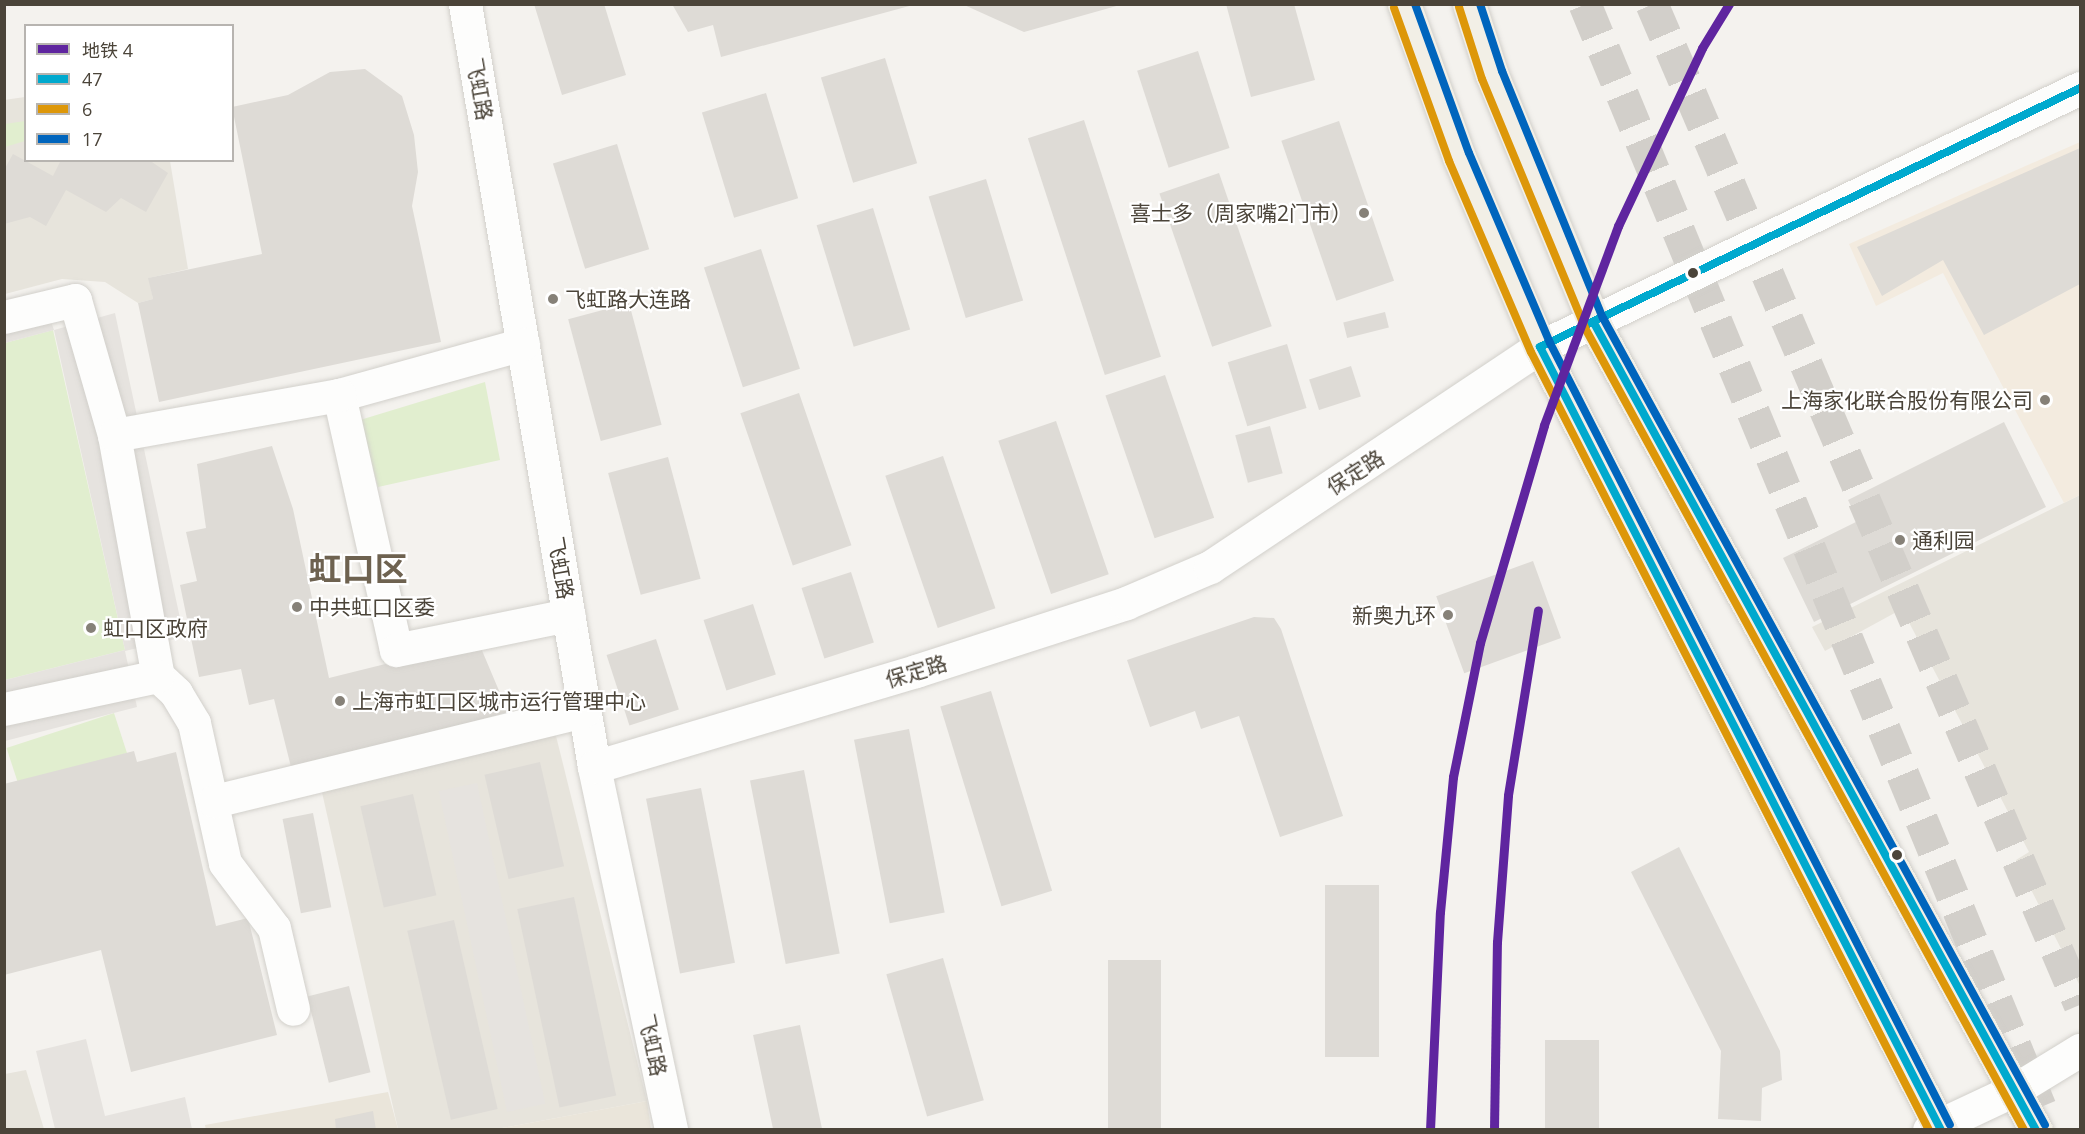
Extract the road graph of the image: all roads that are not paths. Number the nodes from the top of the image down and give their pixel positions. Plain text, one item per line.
1 (465, 4) edge
2 (1404, 4) edge
3 (1469, 4) edge
4 (2080, 88) edge
5 (4, 317) edge
6 (1594, 323) junction
7 (523, 344) junction
8 (1540, 347) junction
9 (339, 395) junction
10 (114, 435) junction
11 (568, 615) junction
12 (158, 676) junction
13 (4, 709) edge
14 (584, 711) junction
15 (594, 767) junction
16 (214, 801) junction
17 (293, 1009) dead end
18 (2080, 1050) edge
19 (2016, 1089) junction
20 (1936, 1128) edge
21 (671, 1130) edge
22 (2036, 1130) edge

1 - 7 street, 飞虹路
2 - 8 main road
3 - 6 main road
4 - 6 street, 保定路
5 - 10 street
6 - 8 street, 保定路
6 - 19 main road
7 - 9 street
7 - 11 street, 飞虹路
8 - 15 street, 保定路
8 - 20 main road
9 - 10 street
9 - 11 street
10 - 12 street
11 - 14 street, 飞虹路
12 - 13 street
12 - 16 street
14 - 15 street, 飞虹路
14 - 16 street
15 - 21 street, 飞虹路
16 - 17 street
18 - 19 street
19 - 20 street
19 - 22 main road

